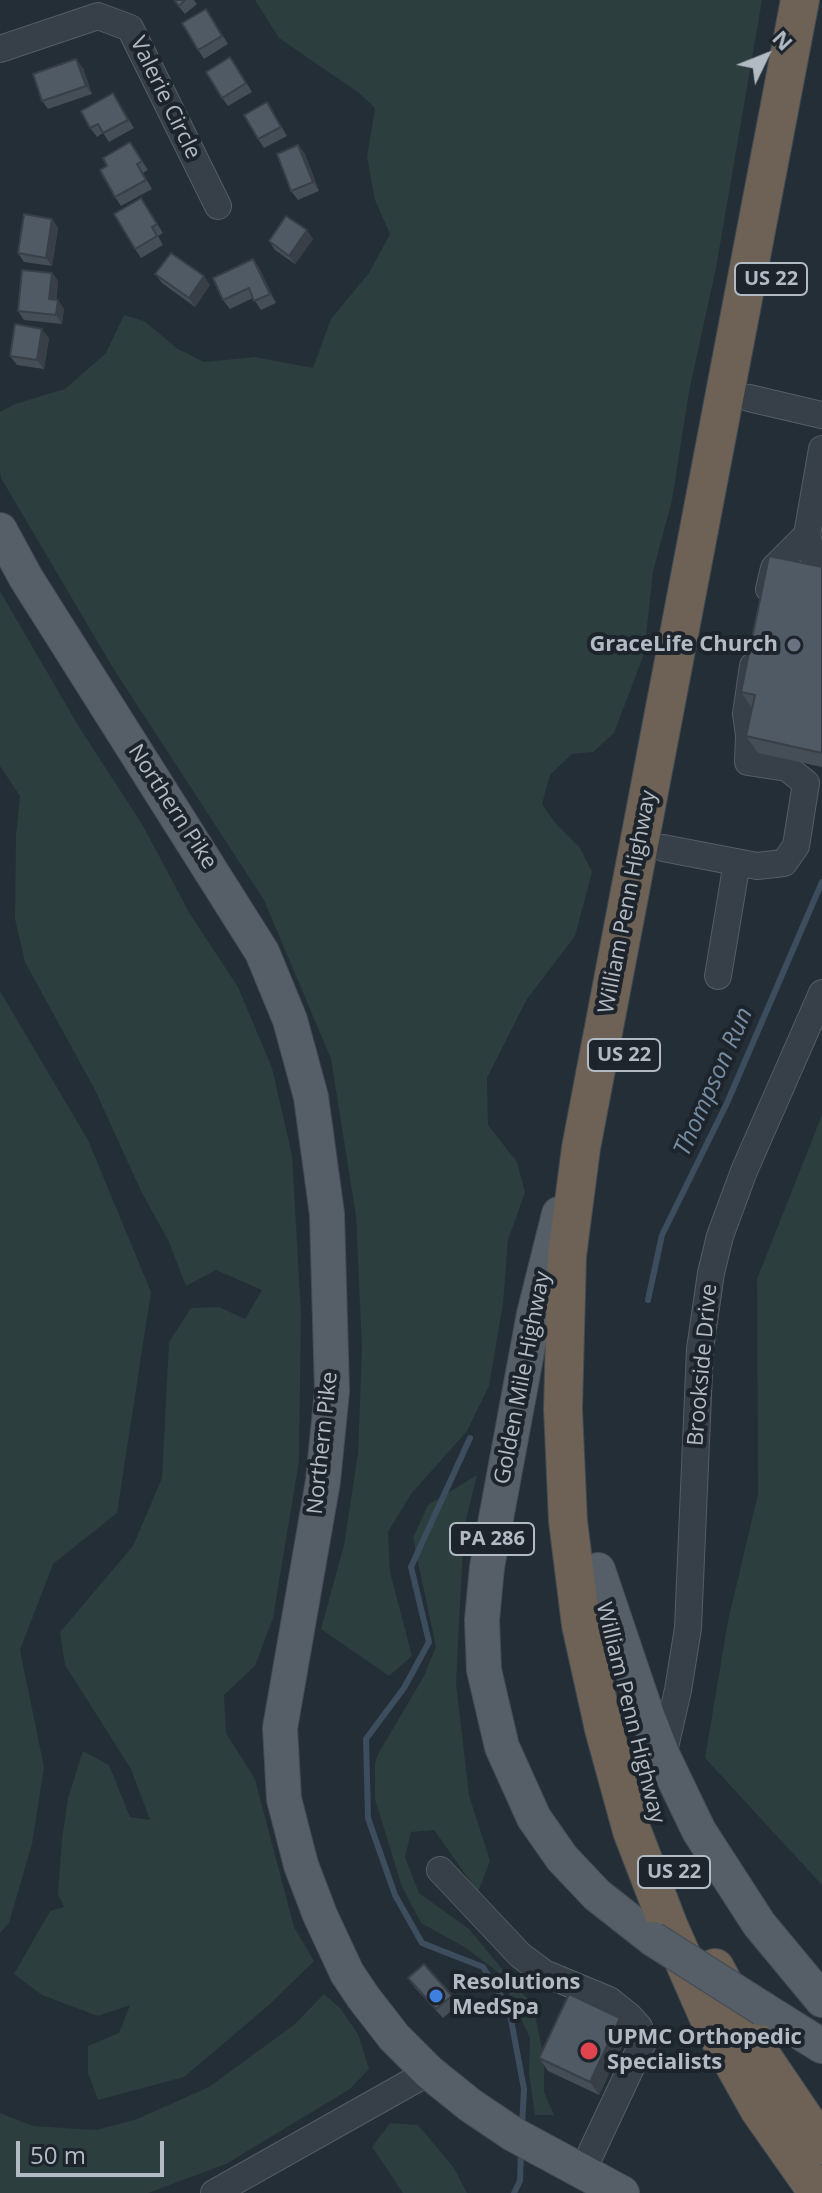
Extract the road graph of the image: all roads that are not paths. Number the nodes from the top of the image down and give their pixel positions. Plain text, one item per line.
1 (800, 0) edge
2 (822, 13) edge
3 (0, 49) edge
4 (218, 206) dead end
5 (749, 398) junction
6 (822, 415) edge
7 (822, 449) edge
8 (0, 530) edge
9 (815, 546) edge
10 (764, 606) edge
11 (757, 648) edge
12 (814, 778) edge
13 (663, 848) junction
14 (737, 862) junction
15 (718, 976) dead end
16 (822, 993) edge
17 (592, 1090) junction
18 (598, 1570) junction
19 (663, 1756) junction
20 (440, 1870) dead end
21 (822, 2000) edge
22 (822, 2046) edge
23 (429, 2072) junction
24 (822, 2145) edge
25 (582, 2172) junction
26 (214, 2193) edge
27 (622, 2193) edge
28 (818, 2193) edge

1 - 17 highway, William Penn Highway / US 22
2 - 5 highway, William Penn Highway / US 22
3 - 4 street, Valerie Circle
5 - 6 street
5 - 13 highway, William Penn Highway / US 22
7 - 9 street
8 - 23 main road, Northern Pike
9 - 10 street
11 - 12 street
12 - 14 street
13 - 14 street
13 - 18 highway, William Penn Highway / US 22
14 - 15 street
16 - 19 street, Brookside Drive
17 - 22 main road, Golden Mile Highway / PA 286, bridge
17 - 28 highway, William Penn Highway / US 22
18 - 19 main road
18 - 24 highway, William Penn Highway / US 22
19 - 21 main road
20 - 25 street
23 - 25 main road, Northern Pike
23 - 26 street
25 - 27 main road, Northern Pike

